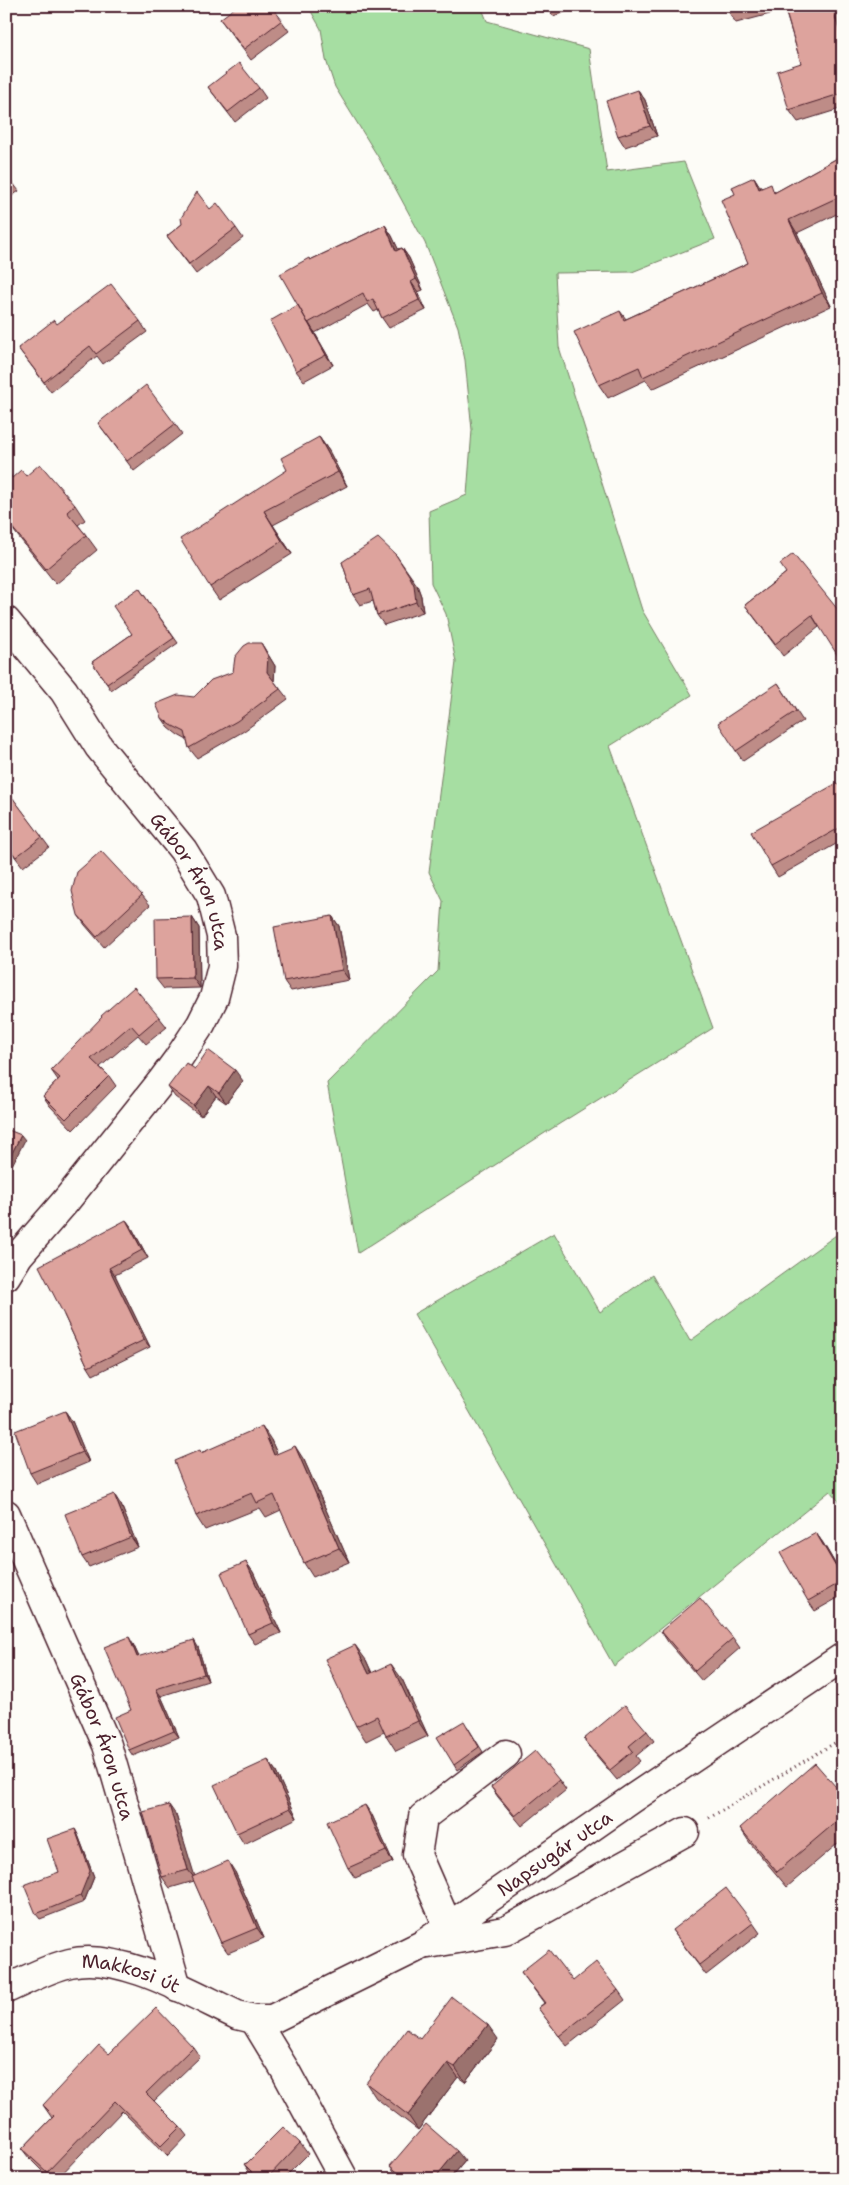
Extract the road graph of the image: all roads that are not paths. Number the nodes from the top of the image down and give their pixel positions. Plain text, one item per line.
1 (6, 621) edge
2 (6, 1276) edge
3 (6, 1514) edge
4 (843, 1658) edge
5 (506, 1754) dead end
6 (685, 1832) road end
7 (448, 1926) junction
8 (422, 1945) junction
9 (177, 1987) junction
10 (6, 1989) edge
11 (254, 2019) junction
12 (344, 2179) edge

1 - 2 street, Gábor Áron utca
3 - 9 street, Gábor Áron utca
4 - 7 street, Napsugár utca
5 - 7 street
6 - 8 street
7 - 8 street, Napsugár utca
8 - 11 street, Napsugár utca
9 - 10 street, Makkosi út
9 - 11 street, Makkosi út
11 - 12 street

